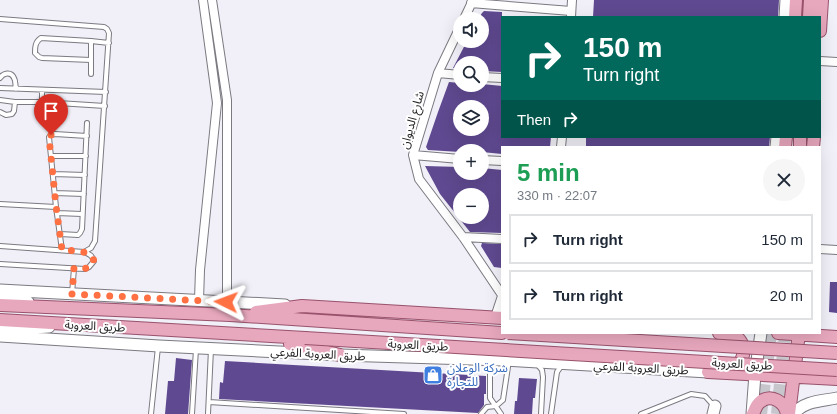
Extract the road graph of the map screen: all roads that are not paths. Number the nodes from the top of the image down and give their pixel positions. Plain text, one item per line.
1 (203, 0) edge
2 (212, 0) edge
3 (572, 0) edge
4 (786, 0) edge
5 (796, 0) edge
6 (810, 0) edge
7 (822, 0) edge
8 (472, 1) edge
9 (467, 12) edge
10 (571, 14) edge
11 (785, 16) edge
12 (795, 16) edge
13 (809, 16) edge
14 (821, 16) edge
15 (0, 19) edge
16 (91, 41) junction
17 (453, 42) edge
18 (109, 43) junction
19 (91, 60) junction
20 (821, 61) edge
21 (837, 62) edge
22 (438, 73) junction
23 (91, 74) dead end
24 (453, 74) edge
25 (489, 77) edge
26 (0, 78) edge
27 (501, 78) edge
28 (0, 88) edge
29 (16, 89) junction
30 (42, 90) junction
31 (106, 92) junction
32 (0, 100) edge
33 (16, 102) junction
34 (42, 102) junction
35 (105, 106) junction
36 (0, 112) edge
37 (87, 123) dead end
38 (87, 136) junction
39 (51, 156) junction
40 (86, 156) junction
41 (413, 156) junction
42 (453, 158) edge
43 (489, 160) edge
44 (501, 161) edge
45 (53, 174) junction
46 (85, 175) junction
47 (55, 194) junction
48 (84, 194) junction
49 (0, 204) edge
50 (56, 206) junction
51 (57, 213) junction
52 (82, 214) junction
53 (60, 234) junction
54 (463, 237) junction
55 (501, 239) edge
56 (0, 246) edge
57 (821, 249) edge
58 (62, 250) junction
59 (837, 250) edge
60 (84, 252) junction
61 (0, 264) edge
62 (74, 268) junction
63 (0, 290) edge
64 (72, 294) junction
65 (501, 294) edge
66 (0, 297) edge
67 (199, 300) junction
68 (226, 302) junction
69 (501, 303) edge
70 (6, 305) edge
71 (302, 306) junction
72 (64, 308) junction
73 (230, 315) junction
74 (499, 318) edge
75 (0, 320) edge
76 (94, 326) junction
77 (0, 330) edge
78 (501, 333) edge
79 (228, 334) junction
80 (524, 334) edge
81 (725, 334) edge
82 (761, 334) edge
83 (799, 334) edge
84 (0, 336) edge
85 (837, 337) edge
86 (159, 346) junction
87 (196, 348) junction
88 (211, 348) junction
89 (837, 353) edge
90 (340, 356) junction
91 (490, 360) junction
92 (509, 360) junction
93 (535, 362) junction
94 (563, 364) junction
95 (837, 370) edge
96 (708, 372) junction
97 (755, 374) junction
98 (793, 376) junction
99 (837, 379) edge
100 (837, 398) edge
101 (209, 402) junction
102 (496, 406) junction
103 (714, 410) edge
104 (151, 414) edge
105 (192, 414) edge
106 (208, 414) edge
107 (404, 414) edge
108 (480, 414) edge
109 (501, 414) edge
110 (541, 414) edge
111 (551, 414) edge
112 (641, 414) edge
113 (752, 414) edge
114 (788, 414) edge
115 (794, 414) edge

1 - 67 street
2 - 68 street
3 - 10 street
4 - 11 street
5 - 12 main road
6 - 13 main road
7 - 14 main road
8 - 9 street
8 - 10 street
15 - 18 lane
16 - 18 lane
16 - 19 lane
16 - 19 lane
17 - 22 street, شارع الديوان
18 - 31 lane
19 - 23 lane
20 - 21 street
22 - 24 street
22 - 41 street, شارع الديوان
25 - 27 street
26 - 29 lane
28 - 29 lane
29 - 30 lane
30 - 31 lane
30 - 34 lane
31 - 35 lane
32 - 33 lane
33 - 34 lane
33 - 36 lane
34 - 35 lane
35 - 60 lane
37 - 38 lane
38 - 39 lane
38 - 40 lane
39 - 40 lane
39 - 45 lane
40 - 46 lane
41 - 42 street
41 - 54 street, شارع الديوان
43 - 44 street
45 - 46 lane
45 - 47 lane
46 - 48 lane
47 - 48 lane
47 - 50 lane
48 - 52 lane
49 - 50 lane
50 - 51 lane
51 - 52 lane
51 - 53 lane
52 - 53 lane
53 - 58 lane
54 - 55 street
54 - 65 street, شارع الديوان
56 - 58 lane
57 - 59 street
58 - 60 lane
60 - 62 lane
61 - 62 lane
62 - 64 lane
63 - 64 street
64 - 67 street
66 - 72 street
67 - 68 street
68 - 71 street
69 - 74 street, شارع الديوان
70 - 72 main road, طريق العروبة
71 - 73 main road
71 - 74 main road
72 - 73 main road, طريق العروبة
73 - 78 main road, طريق العروبة
75 - 76 main road, طريق العروبة
76 - 77 street
76 - 79 main road, طريق العروبة
79 - 90 main road
79 - 95 main road, طريق العروبة, bridge
80 - 89 main road, طريق العروبة, bridge
81 - 96 main road
82 - 97 street
83 - 85 main road
83 - 98 main road
84 - 86 street, طريق العروبة الفرعي
86 - 87 street, طريق العروبة الفرعي
86 - 104 lane
87 - 88 street, طريق العروبة الفرعي
87 - 105 lane
88 - 90 street, طريق العروبة الفرعي
88 - 101 lane
90 - 91 street, طريق العروبة الفرعي
91 - 92 street, طريق العروبة الفرعي
91 - 102 lane
92 - 93 street, طريق العروبة الفرعي
92 - 102 lane
93 - 94 street, طريق العروبة الفرعي
93 - 110 lane
94 - 96 street, طريق العروبة الفرعي
94 - 111 lane
96 - 97 main road
97 - 98 main road
97 - 113 street
98 - 99 main road
98 - 114 main road
100 - 115 street
101 - 106 lane
101 - 107 lane
102 - 108 lane
102 - 109 lane
103 - 112 lane
113 - 114 main road

